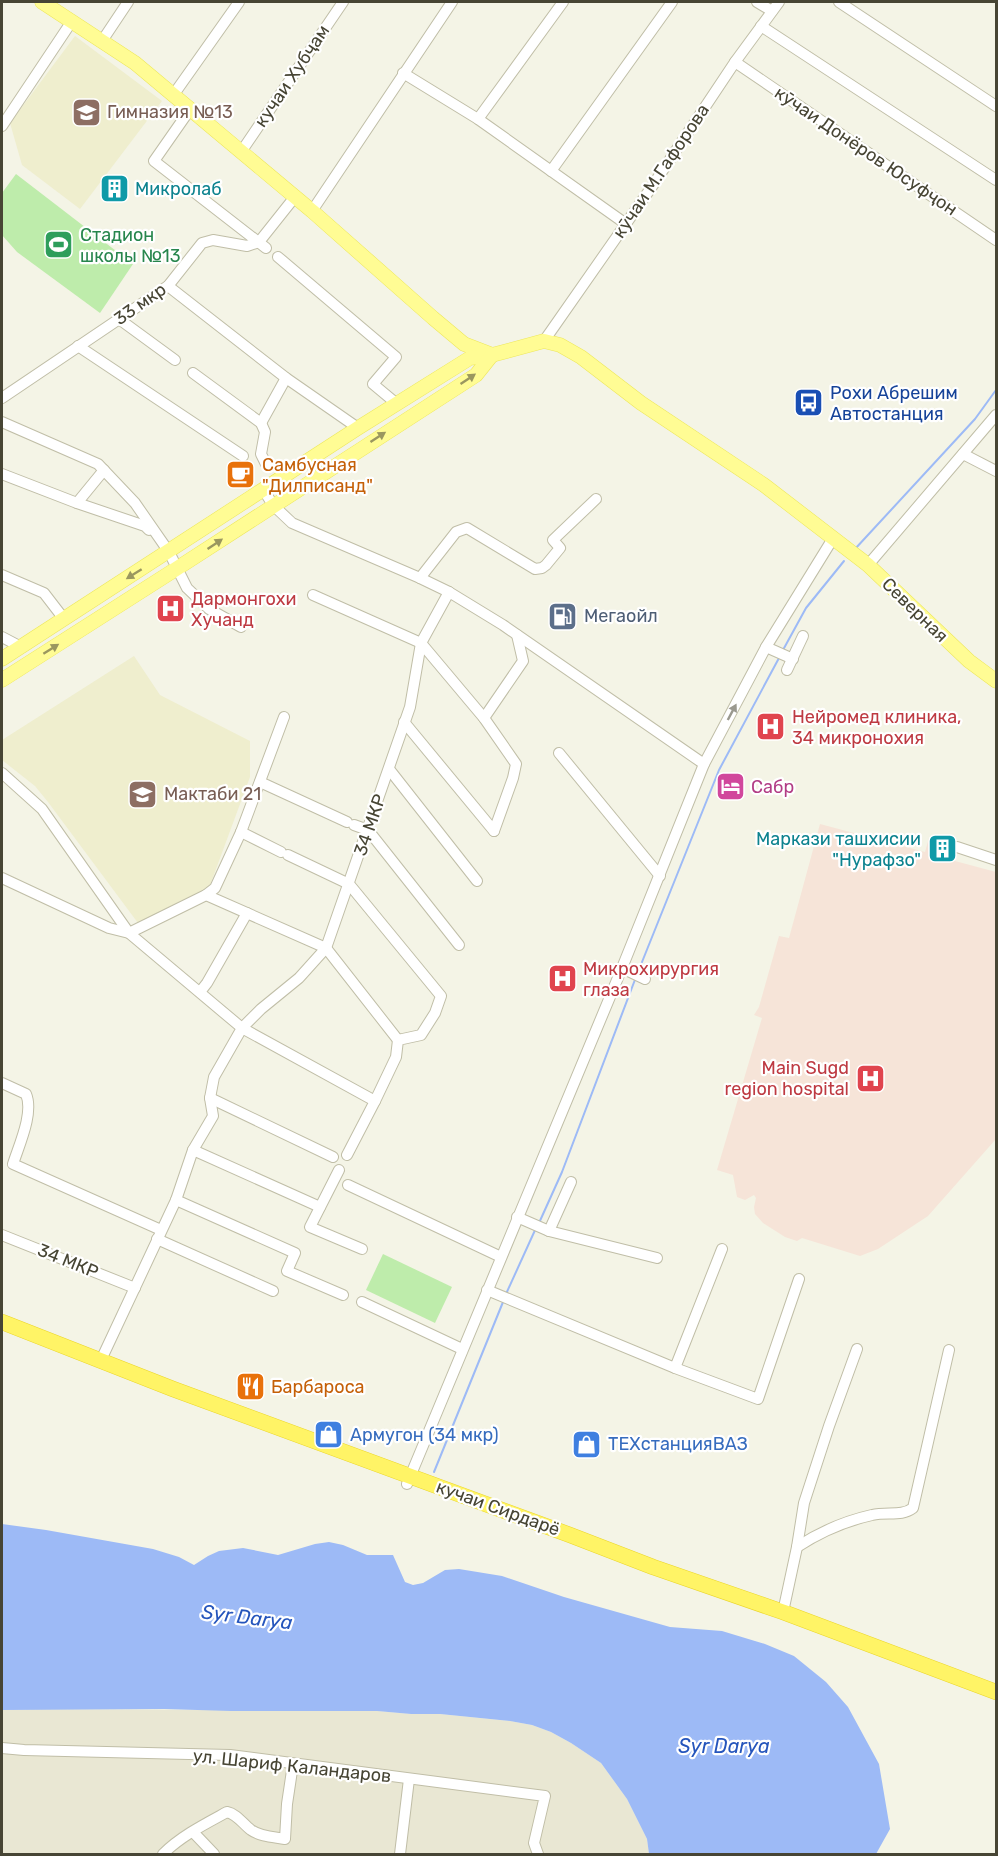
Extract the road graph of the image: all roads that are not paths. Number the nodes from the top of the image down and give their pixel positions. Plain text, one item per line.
1 (42, 2) edge
2 (128, 2) edge
3 (239, 2) edge
4 (343, 2) edge
5 (452, 2) edge
6 (563, 2) edge
7 (672, 2) edge
8 (757, 2) edge
9 (839, 2) edge
10 (775, 6) edge
11 (72, 21) junction
12 (761, 26) junction
13 (102, 40) junction
14 (735, 62) junction
15 (403, 73) junction
16 (174, 94) junction
17 (996, 106) edge
18 (191, 108) junction
19 (478, 119) junction
20 (2, 126) edge
21 (241, 152) junction
22 (551, 171) junction
23 (996, 180) edge
24 (294, 198) junction
25 (312, 211) junction
26 (626, 224) junction
27 (996, 240) edge
28 (262, 245) junction
29 (278, 257) dead end
30 (168, 286) junction
31 (119, 319) junction
32 (544, 341) junction
33 (464, 344) junction
34 (78, 346) junction
35 (492, 355) junction
36 (175, 360) dead end
37 (459, 365) junction
38 (194, 373) dead end
39 (286, 378) junction
40 (430, 383) junction
41 (2, 398) edge
42 (440, 398) junction
43 (397, 404) junction
44 (996, 415) edge
45 (2, 422) edge
46 (261, 423) junction
47 (358, 428) junction
48 (963, 454) junction
49 (243, 456) dead end
50 (267, 464) dead end
51 (104, 470) junction
52 (996, 471) edge
53 (2, 474) edge
54 (263, 489) junction
55 (596, 499) dead end
56 (77, 503) junction
57 (273, 505) junction
58 (157, 537) junction
59 (832, 540) junction
60 (169, 552) junction
61 (868, 565) junction
62 (176, 569) junction
63 (2, 575) edge
64 (420, 578) junction
65 (450, 592) junction
66 (313, 595) dead end
67 (64, 619) junction
68 (241, 627) dead end
69 (517, 635) junction
70 (803, 636) dead end
71 (2, 637) edge
72 (421, 643) junction
73 (21, 647) junction
74 (766, 647) junction
75 (785, 656) junction
76 (2, 659) edge
77 (787, 670) dead end
78 (2, 681) edge
79 (996, 681) edge
80 (284, 717) dead end
81 (484, 718) junction
82 (404, 722) junction
83 (559, 753) dead end
84 (704, 764) junction
85 (389, 769) junction
86 (2, 773) edge
87 (260, 782) junction
88 (368, 830) junction
89 (241, 832) junction
90 (957, 847) dead end
91 (996, 860) edge
92 (660, 876) junction
93 (2, 881) edge
94 (477, 881) dead end
95 (349, 884) junction
96 (206, 895) junction
97 (247, 913) junction
98 (129, 933) junction
99 (459, 945) dead end
100 (326, 948) junction
101 (622, 968) junction
102 (645, 979) dead end
103 (200, 992) junction
104 (242, 1028) junction
105 (398, 1040) junction
106 (2, 1083) edge
107 (210, 1098) junction
108 (375, 1101) junction
109 (193, 1150) junction
110 (346, 1155) dead end
111 (333, 1157) dead end
112 (13, 1164) junction
113 (2, 1167) edge
114 (339, 1170) dead end
115 (571, 1182) dead end
116 (348, 1185) dead end
117 (176, 1200) junction
118 (320, 1207) junction
119 (517, 1217) junction
120 (549, 1231) junction
121 (159, 1234) junction
122 (2, 1235) edge
123 (362, 1249) dead end
124 (722, 1249) dead end
125 (501, 1257) junction
126 (657, 1258) dead end
127 (799, 1279) dead end
128 (135, 1288) junction
129 (487, 1290) junction
130 (273, 1291) dead end
131 (342, 1295) dead end
132 (362, 1302) dead end
133 (2, 1322) edge
134 (2, 1332) edge
135 (462, 1349) junction
136 (857, 1350) dead end
137 (950, 1350) dead end
138 (101, 1360) junction
139 (675, 1368) junction
140 (408, 1480) junction
141 (797, 1547) junction
142 (782, 1616) junction
143 (995, 1695) edge
144 (2, 1748) edge
145 (292, 1764) junction
146 (409, 1779) junction
147 (193, 1832) junction
148 (164, 1854) edge
149 (214, 1854) edge
150 (400, 1854) edge
151 (538, 1854) edge

1 - 11 main road
2 - 13 street
3 - 16 street
4 - 21 street, кучаи Хубҷам
5 - 15 street
6 - 19 street
7 - 22 street
8 - 10 street
9 - 17 street
10 - 12 street, кӯчаи М.Гафорова
11 - 13 main road
11 - 20 street
12 - 14 street, кӯчаи М.Гафорова
12 - 23 street
13 - 16 main road
14 - 26 street, кӯчаи М.Гафорова
14 - 27 street, кӯчаи Донёров Юсуфҷон
15 - 19 street
15 - 25 street
16 - 18 main road
18 - 21 main road
18 - 28 street
19 - 22 street
21 - 24 main road
22 - 26 street
24 - 25 main road
24 - 28 street
25 - 33 main road
26 - 32 street, кӯчаи М.Гафорова
28 - 30 street, 33 мкр
29 - 43 street
30 - 31 street, 33 мкр
30 - 39 street
31 - 34 street, 33 мкр
31 - 36 street
32 - 35 main road
32 - 59 main road, Северная
33 - 35 main road
33 - 37 main road
34 - 41 street, 33 мкр
34 - 49 street
35 - 37 main road
42 -> 35 main road
37 - 40 main road
38 - 46 street
39 - 46 street
39 - 47 street
40 - 42 main road
40 - 43 main road
57 -> 42 main road
43 - 47 main road
44 - 48 street
45 - 51 street
46 - 50 street
47 - 54 main road
48 - 52 street
48 - 61 street
51 - 56 street
51 - 58 street
53 - 56 street
54 - 57 street
54 - 60 main road
55 - 64 street
56 - 58 street
62 -> 57 main road
57 - 64 street
58 - 60 street
59 - 61 main road, Северная
59 - 74 street
60 - 62 street
60 -> 67 main road
61 - 79 main road, Северная
62 - 68 street
78 -> 62 main road
63 - 67 street
64 - 65 street
65 - 69 street
65 - 72 street, 34 МКР
66 - 72 street
67 - 73 main road
69 - 81 street
69 - 84 street
70 - 75 street
71 - 73 street
72 - 81 street
72 - 82 street, 34 МКР
73 - 76 main road
74 - 75 street
84 -> 74 street
75 - 77 street
80 - 87 street
81 - 82 street
82 - 85 street, 34 МКР
83 - 92 street
84 - 92 street
85 - 88 street, 34 МКР
85 - 94 street
86 - 98 street
87 - 88 street
87 - 89 street
88 - 95 street, 34 МКР
88 - 99 street
89 - 95 street
89 - 96 street
90 - 91 street
92 - 101 street
93 - 98 street
95 - 100 street, 34 МКР
95 - 105 street
96 - 97 street
96 - 98 street
97 - 100 street
97 - 103 street
98 - 103 street
100 - 104 street
100 - 105 street
101 - 102 street
101 - 119 street
103 - 104 street
104 - 107 street
104 - 108 street
105 - 108 street
106 - 112 street
107 - 109 street
107 - 111 street
108 - 110 street
109 - 117 street
109 - 118 street
112 - 113 street
112 - 121 street
114 - 118 street
115 - 120 street
116 - 125 street
117 - 121 street
117 - 131 street
118 - 123 street
119 - 120 street
119 - 125 street
120 - 126 street
121 - 128 street
121 - 130 street
122 - 128 street, 34 МКР
124 - 139 street
125 - 129 street
127 - 139 street
128 - 138 street
129 - 135 street
129 - 139 street
132 - 135 street
133 - 138 highway
134 - 140 highway
135 - 140 street
136 - 141 street
137 - 141 street
138 - 140 highway
140 - 142 highway
141 - 142 street
142 - 143 highway
144 - 145 street, ул. Шариф Каландаров
145 - 146 street, ул. Шариф Каландаров
145 - 147 street
146 - 150 street
146 - 151 street, ул. Шариф Каландаров
147 - 148 street
147 - 149 street

